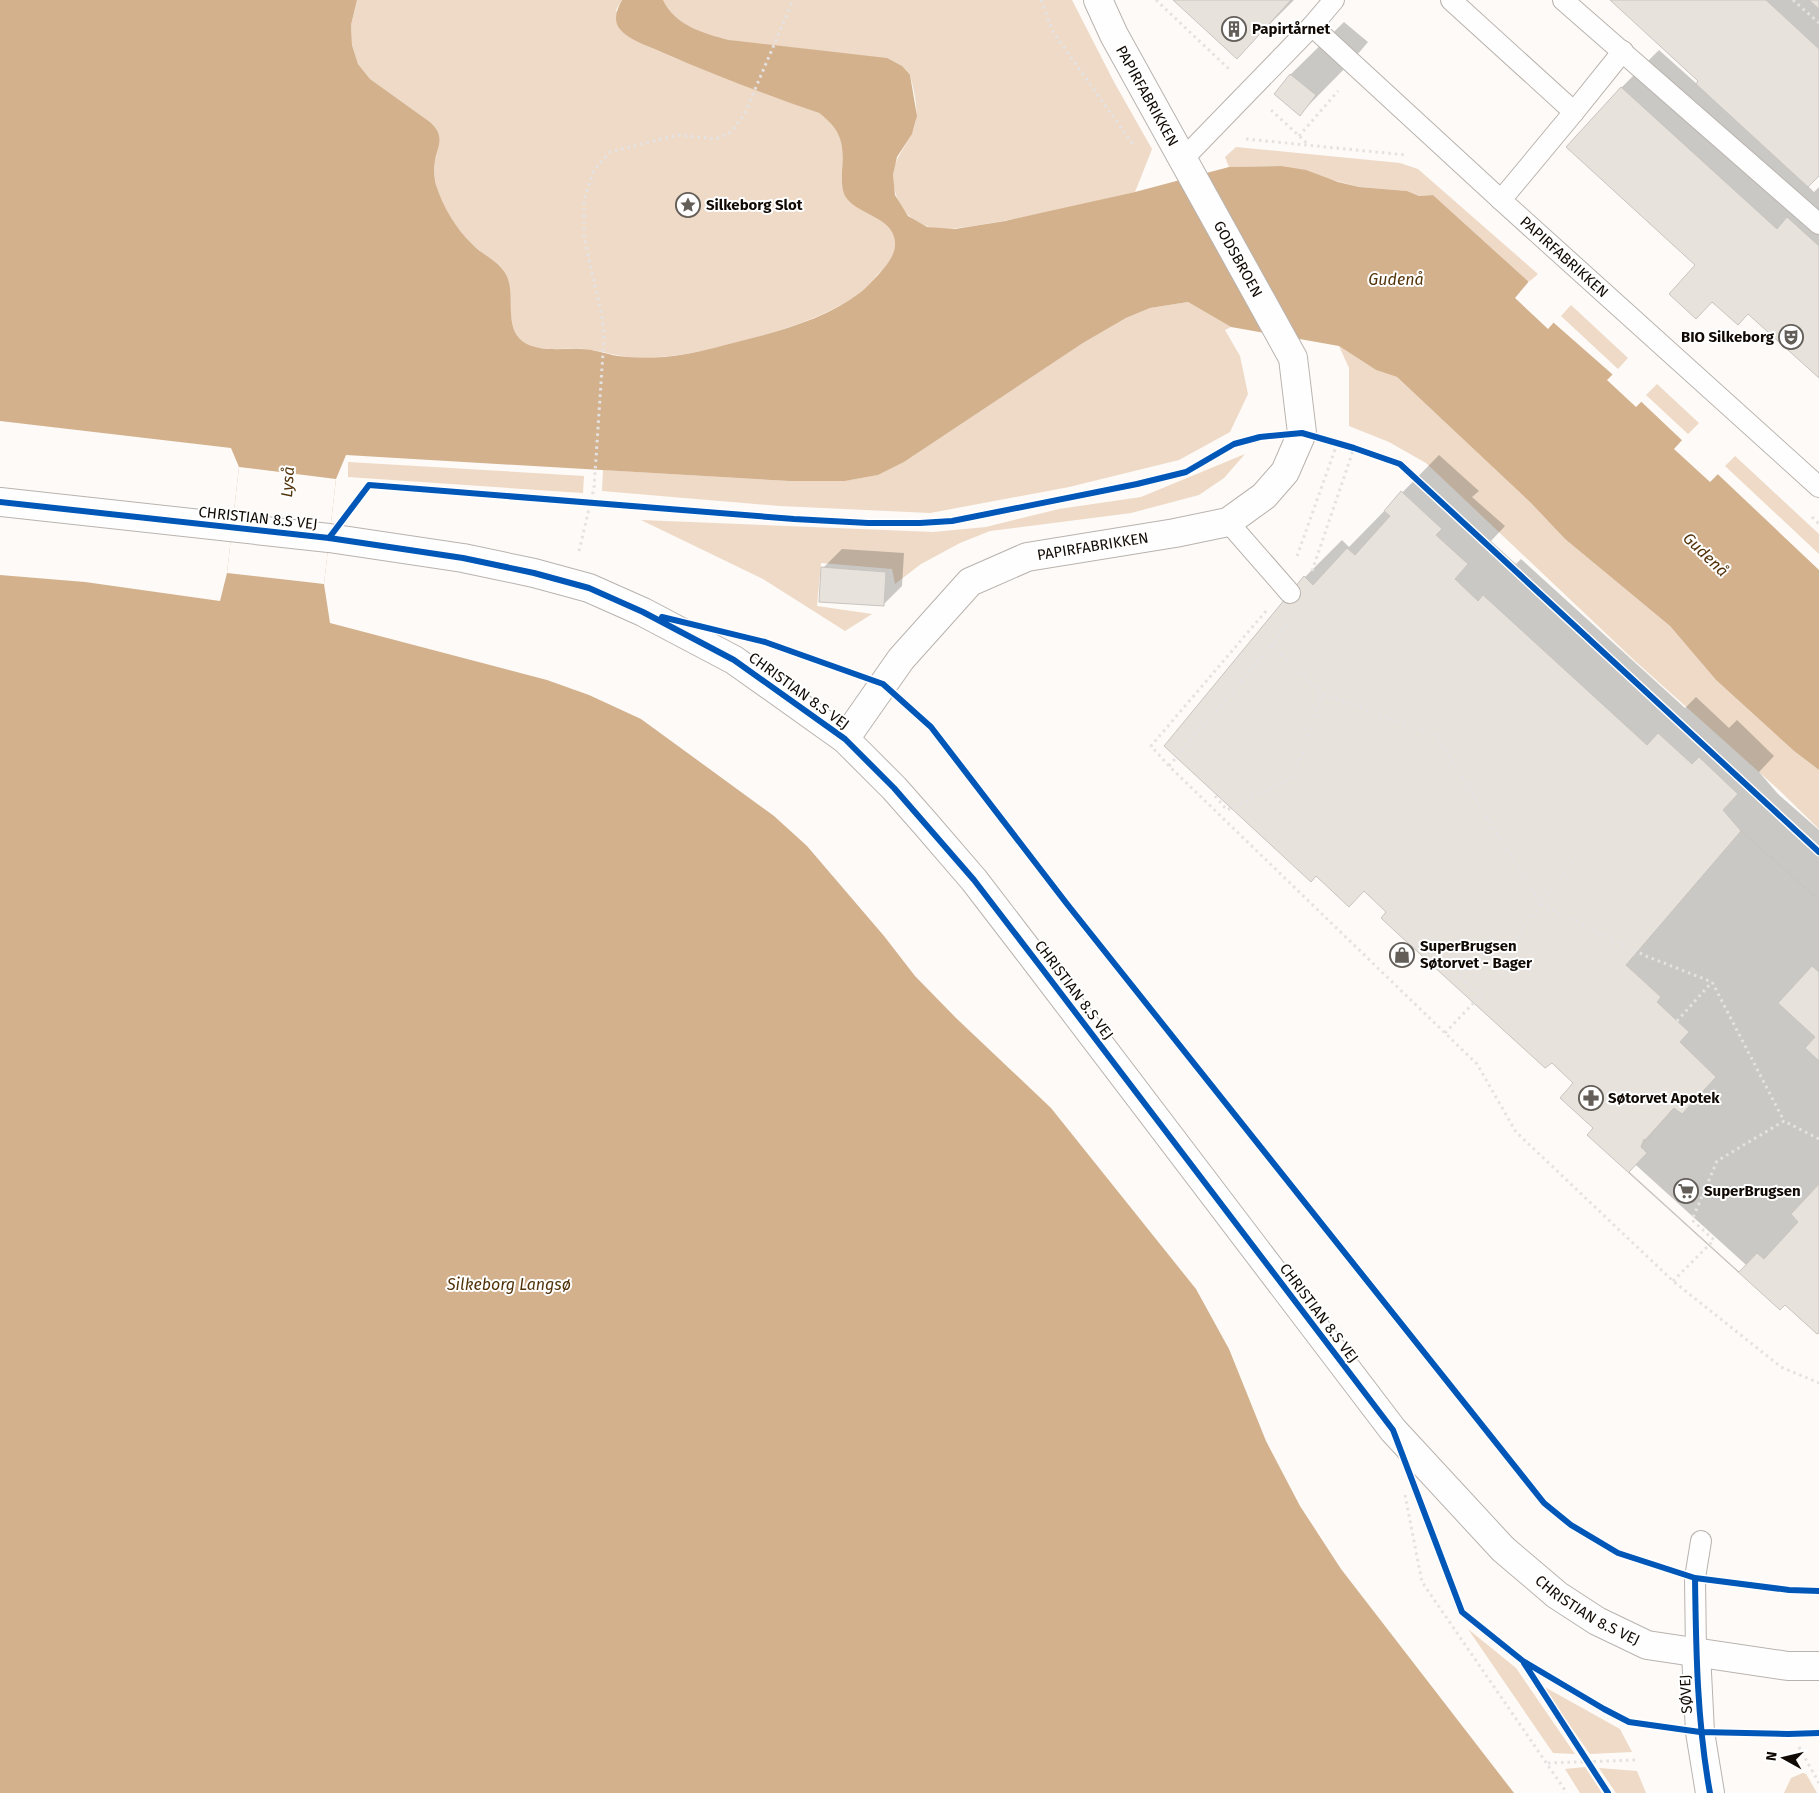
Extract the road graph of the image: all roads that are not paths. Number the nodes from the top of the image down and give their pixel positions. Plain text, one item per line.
1 (1098, 0) edge
2 (1334, 0) edge
3 (1451, 0) edge
4 (1563, 0) edge
5 (1312, 26) junction
6 (1623, 51) junction
7 (1574, 112) junction
8 (1183, 159) junction
9 (1501, 200) junction
10 (1819, 224) edge
11 (1302, 433) joint
12 (1819, 487) edge
13 (0, 502) edge
14 (1228, 522) junction
15 (1288, 590) road end
16 (845, 739) junction
17 (1701, 1541) dead end
18 (1696, 1653) junction
19 (1819, 1666) edge
20 (1710, 1793) edge

1 - 8 street, PAPIRFABRIKKEN
2 - 5 lane, PAPIRFABRIKKEN
3 - 7 lane
4 - 6 lane
5 - 8 lane, PAPIRFABRIKKEN
5 - 9 lane, PAPIRFABRIKKEN
6 - 7 lane
6 - 10 lane
7 - 9 lane
8 - 11 street, GODSBROEN
9 - 12 lane, PAPIRFABRIKKEN
11 - 14 street, PAPIRFABRIKKEN
13 - 16 street, CHRISTIAN 8.S VEJ
14 - 15 lane
14 - 16 street, PAPIRFABRIKKEN
16 - 18 street, CHRISTIAN 8.S VEJ
17 - 18 lane
18 - 19 street, CHRISTIAN 8.S VEJ
18 - 20 street, SØVEJ

